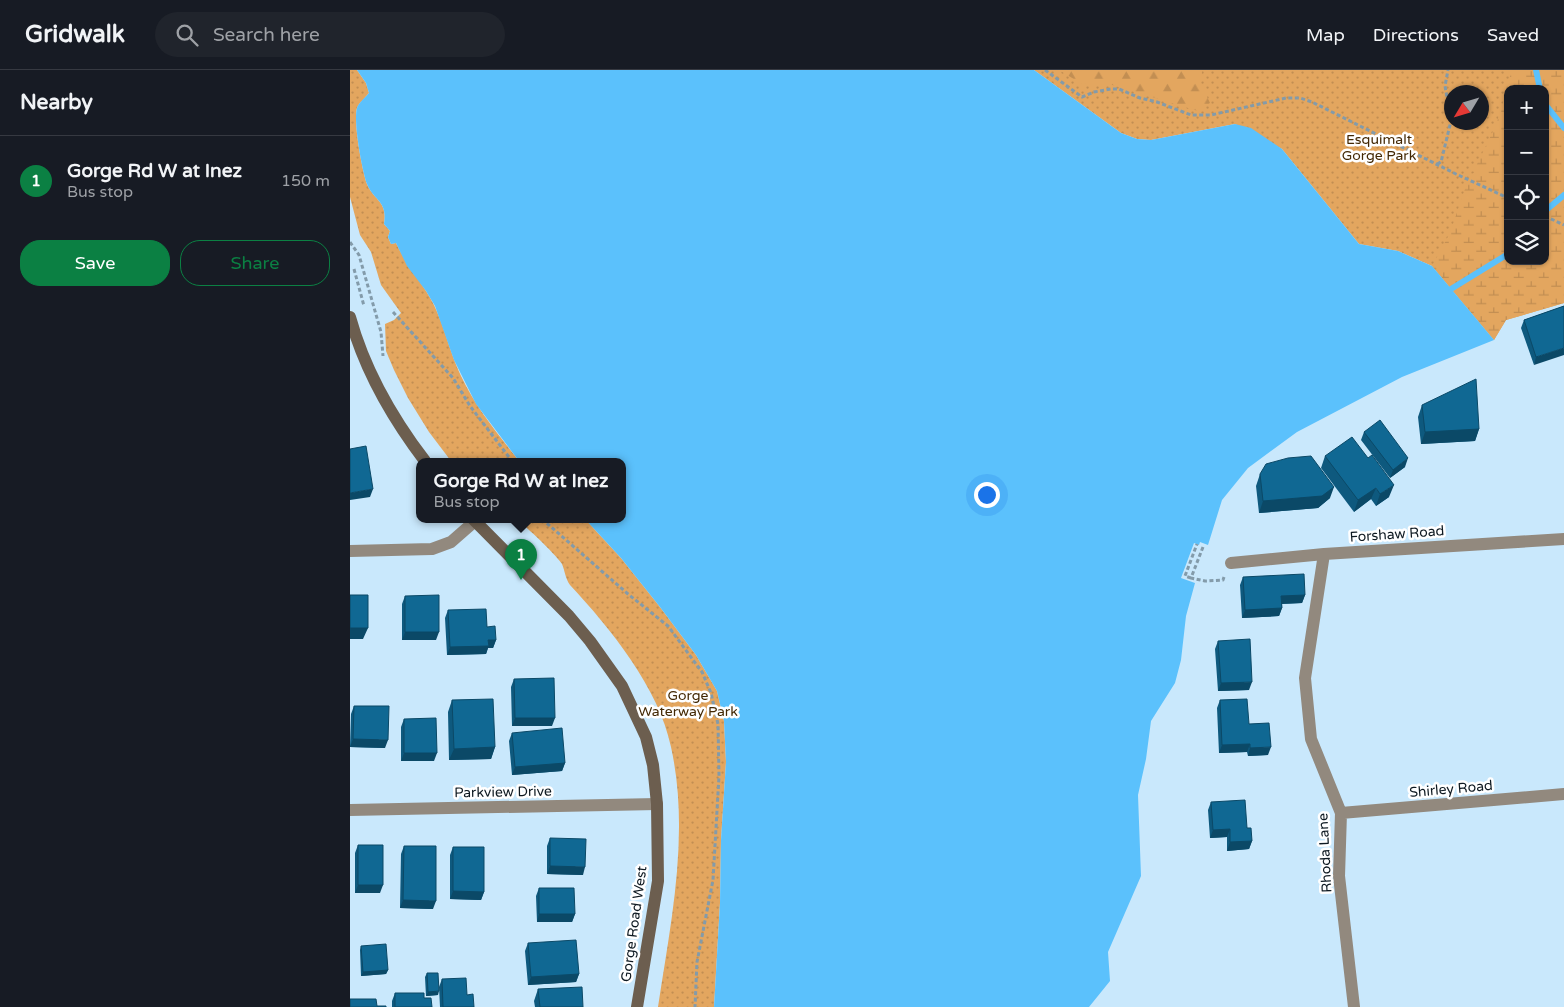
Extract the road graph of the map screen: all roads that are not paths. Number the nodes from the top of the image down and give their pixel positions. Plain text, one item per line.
1 (350, 317) edge
2 (423, 458) edge
3 (471, 523) edge
4 (477, 523) edge
5 (1564, 538) edge
6 (350, 551) edge
7 (1324, 554) junction
8 (1231, 563) road end
9 (1564, 794) edge
10 (657, 804) junction
11 (350, 810) edge
12 (1341, 813) junction
13 (638, 1007) edge
14 (1354, 1007) edge

1 - 2 main road
3 - 6 street
4 - 10 main road, Gorge Road West
5 - 7 street, Forshaw Road
7 - 8 street, Forshaw Road
7 - 12 street, Rhoda Lane
9 - 12 street, Shirley Road
10 - 11 street, Parkview Drive
10 - 13 main road, Gorge Road West
12 - 14 street, Rhoda Lane

